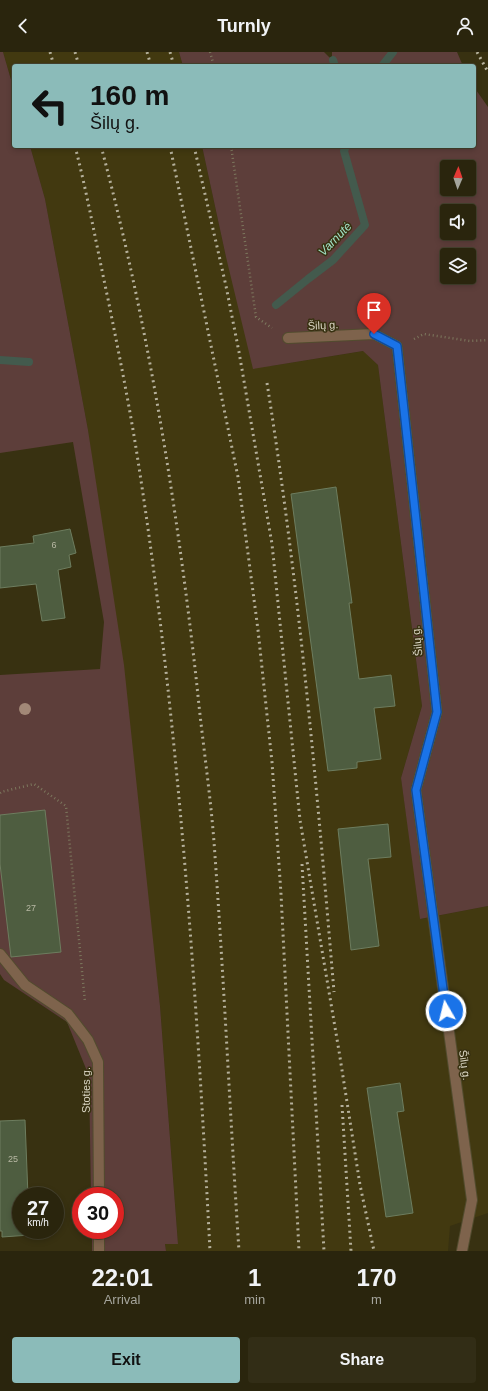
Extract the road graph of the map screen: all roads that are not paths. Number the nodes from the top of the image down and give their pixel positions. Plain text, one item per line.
1 (288, 338) road end
2 (0, 954) edge
3 (99, 1187) edge
4 (99, 1239) edge
5 (99, 1251) edge
6 (462, 1251) edge

1 - 6 street, Šilų g.
2 - 3 street, Stoties g.
4 - 5 street

